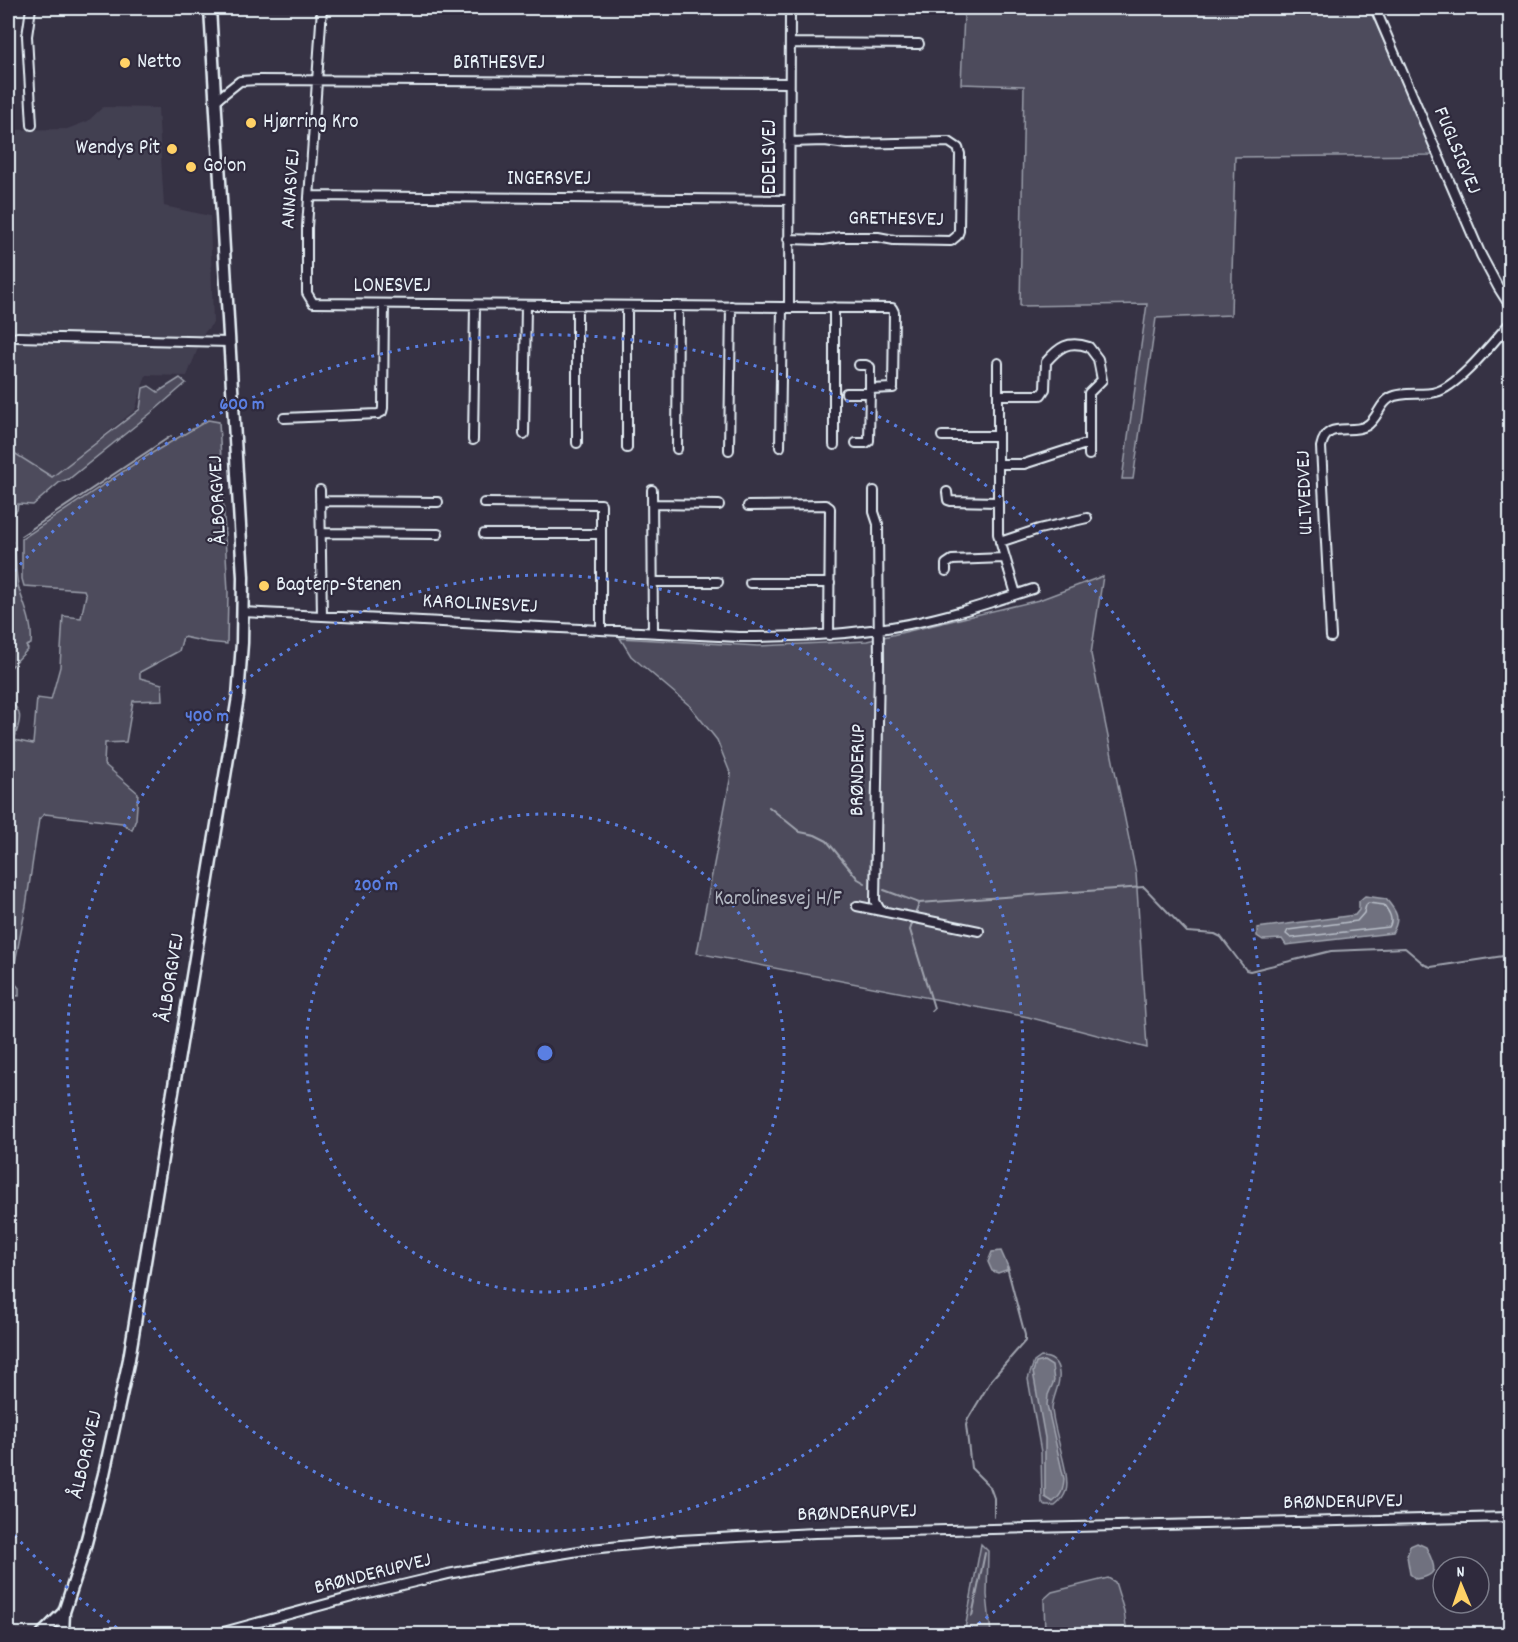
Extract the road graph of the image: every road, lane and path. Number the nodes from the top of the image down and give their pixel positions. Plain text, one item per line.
1 (31, 8) edge
2 (210, 8) edge
3 (322, 8) edge
4 (790, 8) edge
5 (1376, 8) edge
6 (790, 44) junction
7 (918, 44) dead end
8 (317, 81) junction
9 (789, 83) junction
10 (215, 101) junction
11 (32, 125) dead end
12 (789, 142) junction
13 (309, 196) junction
14 (789, 200) junction
15 (788, 239) junction
16 (310, 301) joint
17 (384, 304) junction
18 (475, 305) junction
19 (526, 305) junction
20 (577, 306) junction
21 (627, 306) junction
22 (678, 306) junction
23 (731, 306) junction
24 (1510, 306) edge
25 (785, 307) junction
26 (834, 307) junction
27 (1510, 323) edge
28 (17, 337) dead end
29 (229, 342) junction
30 (998, 363) dead end
31 (859, 365) dead end
32 (870, 391) junction
33 (846, 393) dead end
34 (998, 395) junction
35 (284, 418) dead end
36 (524, 434) dead end
37 (942, 436) dead end
38 (998, 436) junction
39 (473, 440) dead end
40 (577, 443) dead end
41 (856, 443) dead end
42 (1089, 443) junction
43 (834, 445) dead end
44 (780, 447) dead end
45 (627, 448) dead end
46 (677, 449) dead end
47 (729, 450) dead end
48 (1089, 455) dead end
49 (998, 464) junction
50 (320, 490) dead end
51 (652, 490) dead end
52 (874, 491) dead end
53 (947, 492) dead end
54 (320, 501) junction
55 (438, 502) dead end
56 (998, 502) junction
57 (484, 503) dead end
58 (652, 504) junction
59 (719, 505) dead end
60 (748, 506) dead end
61 (1087, 518) dead end
62 (321, 533) junction
63 (438, 534) dead end
64 (484, 534) dead end
65 (601, 534) junction
66 (1000, 542) junction
67 (1004, 558) junction
68 (946, 571) dead end
69 (653, 582) junction
70 (718, 582) dead end
71 (750, 583) dead end
72 (830, 583) junction
73 (1033, 589) dead end
74 (1016, 594) junction
75 (242, 612) junction
76 (322, 616) junction
77 (601, 629) junction
78 (879, 630) junction
79 (653, 632) junction
80 (829, 635) junction
81 (1331, 637) dead end
82 (857, 906) dead end
83 (880, 910) junction
84 (979, 931) dead end
85 (1510, 1517) edge
86 (64, 1612) junction
87 (41, 1634) edge
88 (57, 1635) edge
89 (63, 1635) edge
90 (216, 1635) edge

1 - 11 street
2 - 10 main road, ÅLBORGVEJ
3 - 8 street, ANNASVEJ
4 - 6 street, EDELSVEJ
5 - 24 street, FUGLSIGVEJ
6 - 7 street
6 - 9 street, EDELSVEJ
8 - 9 street, BIRTHESVEJ
8 - 10 street, BIRTHESVEJ
8 - 13 street, ANNASVEJ
9 - 12 street, EDELSVEJ
10 - 29 main road, ÅLBORGVEJ
12 - 14 street, EDELSVEJ
12 - 15 street, GRETHESVEJ
13 - 14 street, INGERSVEJ
13 - 16 street, ANNASVEJ
14 - 15 street, EDELSVEJ
15 - 25 street, EDELSVEJ
16 - 17 street, LONESVEJ
17 - 18 street, LONESVEJ
17 - 35 street
18 - 19 street, LONESVEJ
18 - 39 street
19 - 20 street, LONESVEJ
19 - 36 street
20 - 21 street, LONESVEJ
20 - 40 street
21 - 22 street, LONESVEJ
21 - 45 street
22 - 23 street, LONESVEJ
22 - 46 street
23 - 25 street, LONESVEJ
23 - 47 street
25 - 26 street, LONESVEJ
25 - 44 street
26 - 32 street, LONESVEJ
26 - 43 street
27 - 81 street, ULTVEDVEJ
28 - 29 street
29 - 75 main road, ÅLBORGVEJ
30 - 34 street
31 - 32 street
32 - 33 street, LONESVEJ
32 - 41 street
34 - 38 street
34 - 42 street
37 - 38 street
38 - 49 street
42 - 48 street
42 - 49 street
49 - 56 street
50 - 54 street
51 - 58 street
52 - 78 street
53 - 56 street
54 - 55 street
54 - 62 street
56 - 66 street
57 - 65 street
58 - 59 street
58 - 69 street
60 - 72 street
61 - 66 street
62 - 63 street
62 - 76 street
64 - 65 street
65 - 77 street
66 - 67 street
67 - 68 street
67 - 74 street
69 - 70 street
69 - 79 street
71 - 72 street
72 - 80 street
73 - 74 street, KAROLINESVEJ
74 - 78 street, KAROLINESVEJ
75 - 76 street, KAROLINESVEJ
75 - 86 main road, ÅLBORGVEJ
76 - 77 street, KAROLINESVEJ
77 - 79 street, KAROLINESVEJ
78 - 80 street, KAROLINESVEJ
78 - 83 street, BRØNDERUP
79 - 80 street, KAROLINESVEJ
82 - 83 street
83 - 84 street
85 - 90 street, BRØNDERUPVEJ
86 - 87 main road, ÅLBORGVEJ
86 - 89 main road, ÅLBORGVEJ
87 - 88 main road

